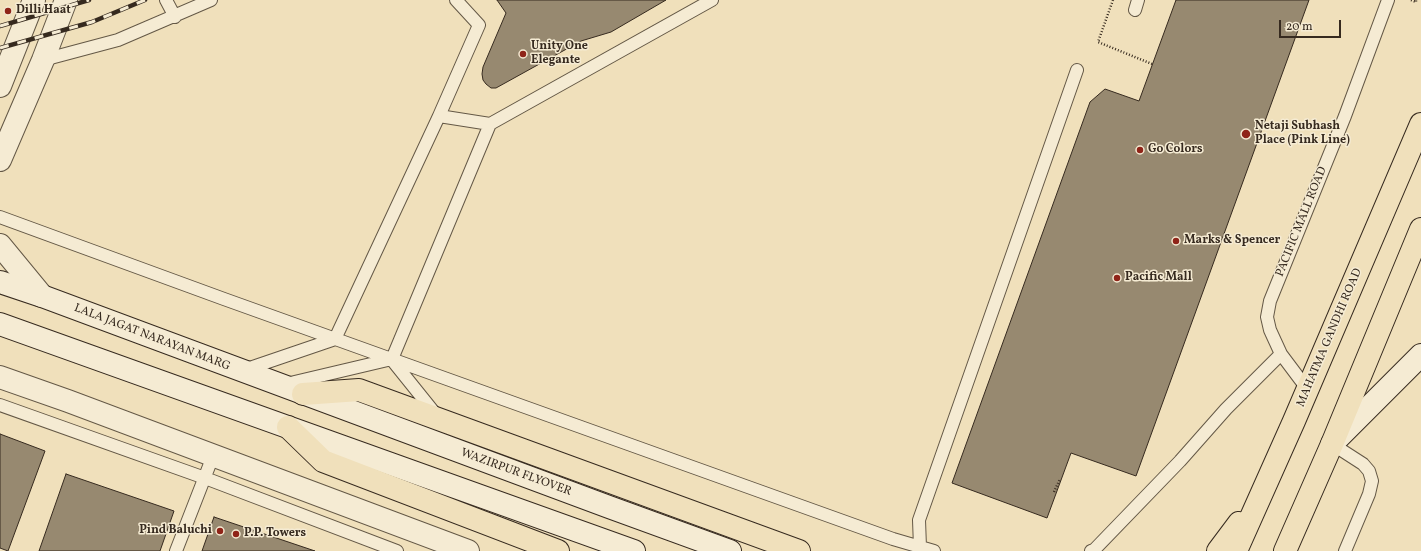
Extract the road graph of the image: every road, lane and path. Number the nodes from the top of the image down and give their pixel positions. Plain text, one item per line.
1 (34, 0) edge
2 (66, 0) edge
3 (166, 0) edge
4 (211, 0) edge
5 (456, 0) edge
6 (712, 0) edge
7 (1113, 0) edge
8 (1388, 0) edge
9 (1411, 0) edge
10 (1416, 0) edge
11 (174, 16) junction
12 (43, 60) junction
13 (1152, 64) dead end
14 (1077, 70) dead end
15 (0, 86) edge
16 (439, 116) junction
17 (490, 124) junction
18 (1421, 124) edge
19 (0, 160) edge
20 (0, 217) edge
21 (1421, 229) edge
22 (0, 245) edge
23 (0, 282) edge
24 (42, 296) junction
25 (0, 324) edge
26 (335, 339) junction
27 (1281, 354) junction
28 (1421, 355) edge
29 (392, 359) junction
30 (241, 371) junction
31 (0, 377) edge
32 (280, 386) junction
33 (1308, 390) junction
34 (303, 394) junction
35 (0, 405) edge
36 (441, 420) junction
37 (288, 427) junction
38 (1332, 444) junction
39 (213, 456) junction
40 (205, 478) junction
41 (1060, 479) dead end
42 (1054, 492) dead end
43 (1263, 492) junction
44 (920, 547) junction
45 (464, 550) edge
46 (176, 551) edge
47 (397, 551) edge
48 (558, 551) edge
49 (634, 551) edge
50 (730, 551) edge
51 (800, 551) edge
52 (934, 551) edge
53 (1091, 551) edge
54 (1218, 551) edge
55 (1236, 551) edge
56 (1285, 551) edge
57 (1345, 551) edge

1 - 15 main road
2 - 12 main road
3 - 11 lane
4 - 11 lane
5 - 16 lane
6 - 17 lane
7 - 13 path
8 - 27 lane, PACIFIC MALL ROAD
9 - 10 path
11 - 12 lane
12 - 19 main road
14 - 44 lane
16 - 17 lane
16 - 26 lane
17 - 29 lane
18 - 33 main road, MAHATMA GANDHI ROAD
20 - 26 lane
21 - 38 main road
22 - 24 main road
23 - 24 main road, LALA JAGAT NARAYAN MARG
24 - 30 main road, LALA JAGAT NARAYAN MARG
25 - 37 main road
26 - 29 lane
26 - 30 lane
27 - 33 lane, PACIFIC MALL ROAD
27 - 53 lane
28 - 38 main road
29 - 32 lane
29 - 36 lane
29 - 44 lane
30 - 32 main road, LALA JAGAT NARAYAN MARG
31 - 39 main road
32 - 34 main road, LALA JAGAT NARAYAN MARG
33 - 43 main road, MAHATMA GANDHI ROAD
34 - 36 main road
34 - 50 main road, WAZIRPUR FLYOVER
35 - 40 lane
36 - 51 main road
37 - 48 main road
37 - 49 main road
38 - 56 main road
38 - 57 lane
39 - 40 lane
39 - 45 main road
40 - 46 lane
40 - 47 lane
41 - 42 path
43 - 54 main road
43 - 55 main road, MAHATMA GANDHI ROAD
44 - 52 lane

